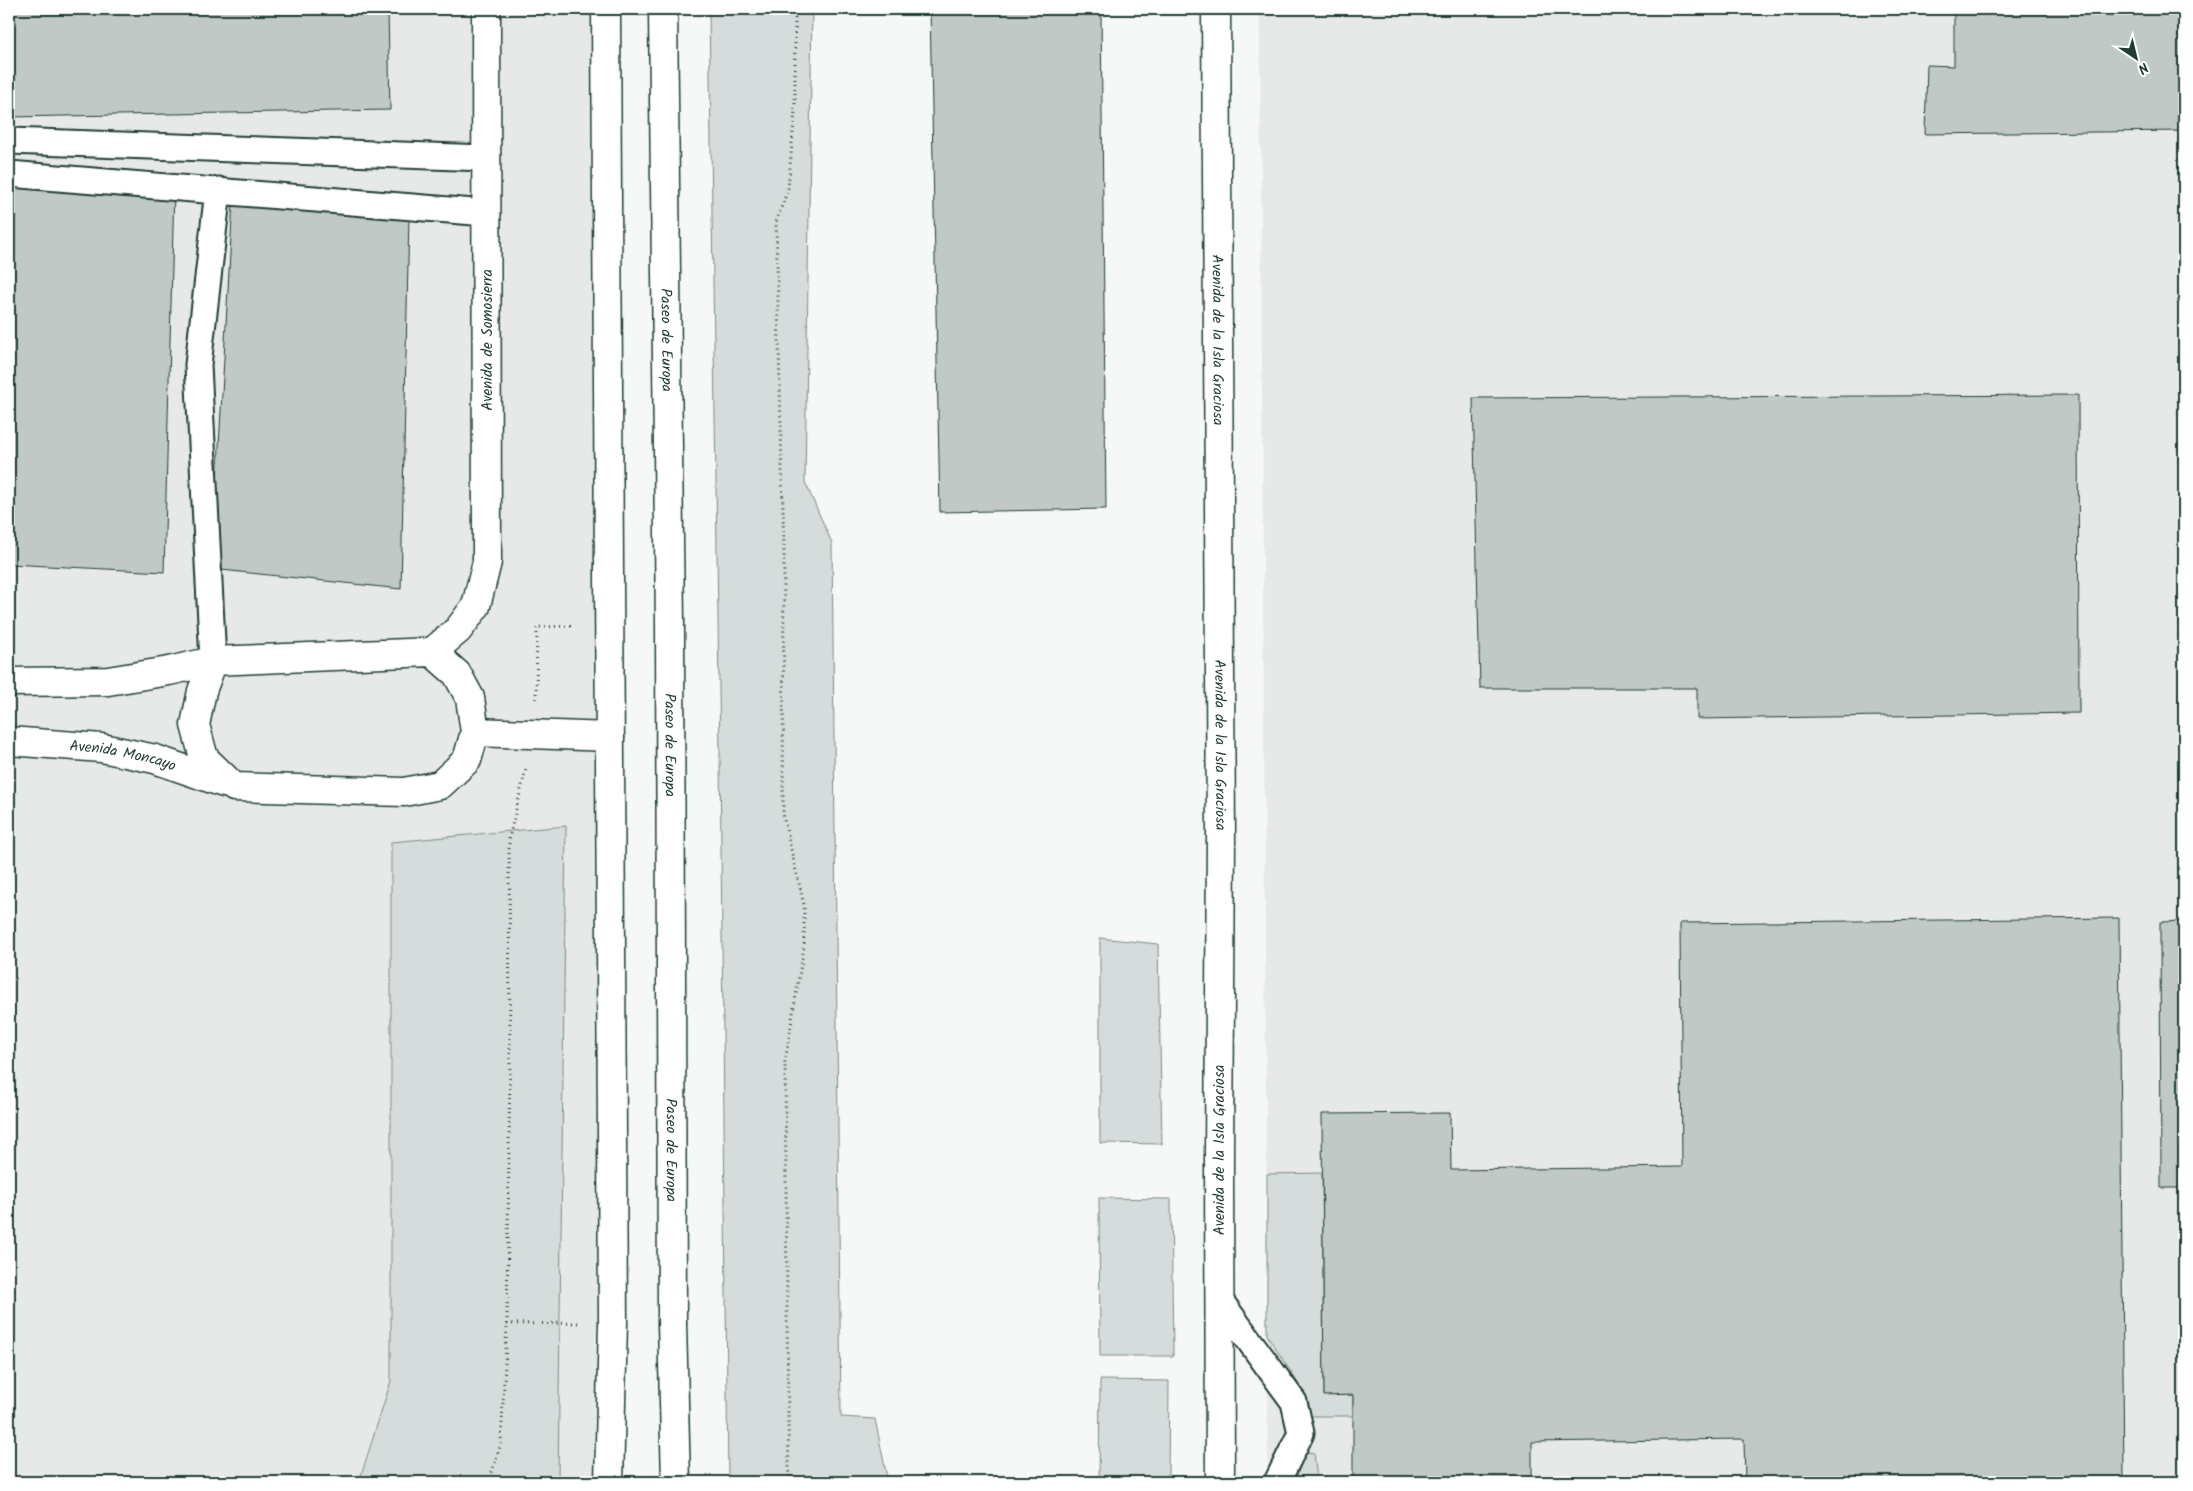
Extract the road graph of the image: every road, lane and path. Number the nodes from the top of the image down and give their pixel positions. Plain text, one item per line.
1 (486, 9) edge
2 (606, 9) edge
3 (663, 9) edge
4 (795, 9) edge
5 (1216, 9) edge
6 (9, 141) edge
7 (486, 158) junction
8 (9, 174) edge
9 (218, 190) junction
10 (486, 213) junction
11 (610, 625) junction
12 (432, 652) junction
13 (213, 661) junction
14 (9, 682) edge
15 (475, 732) junction
16 (536, 734) junction
17 (610, 737) junction
18 (9, 741) edge
19 (234, 787) junction
20 (1219, 1299) junction
21 (613, 1322) junction
22 (507, 1324) junction
23 (489, 1482) edge
24 (609, 1482) edge
25 (676, 1482) edge
26 (792, 1482) edge
27 (1220, 1482) edge
28 (1277, 1482) edge

1 - 7 street, Avenida de Somosierra
2 - 11 street
3 - 25 street, Paseo de Europa
4 - 26 path
5 - 20 street, Avenida de la Isla Graciosa
6 - 7 lane
7 - 10 street, Avenida de Somosierra
8 - 9 lane
9 - 10 lane
9 - 13 lane
10 - 12 street, Avenida de Somosierra
11 - 16 path
11 - 17 street
12 - 13 street
12 - 15 street
13 - 14 street
13 - 19 street
15 - 16 street
15 - 19 street, Avenida Moncayo
16 - 17 street
16 - 22 path
17 - 21 street
18 - 19 street, Avenida Moncayo
20 - 27 street, Avenida de la Isla Graciosa
20 - 28 lane
21 - 22 path
21 - 24 street
22 - 23 path

